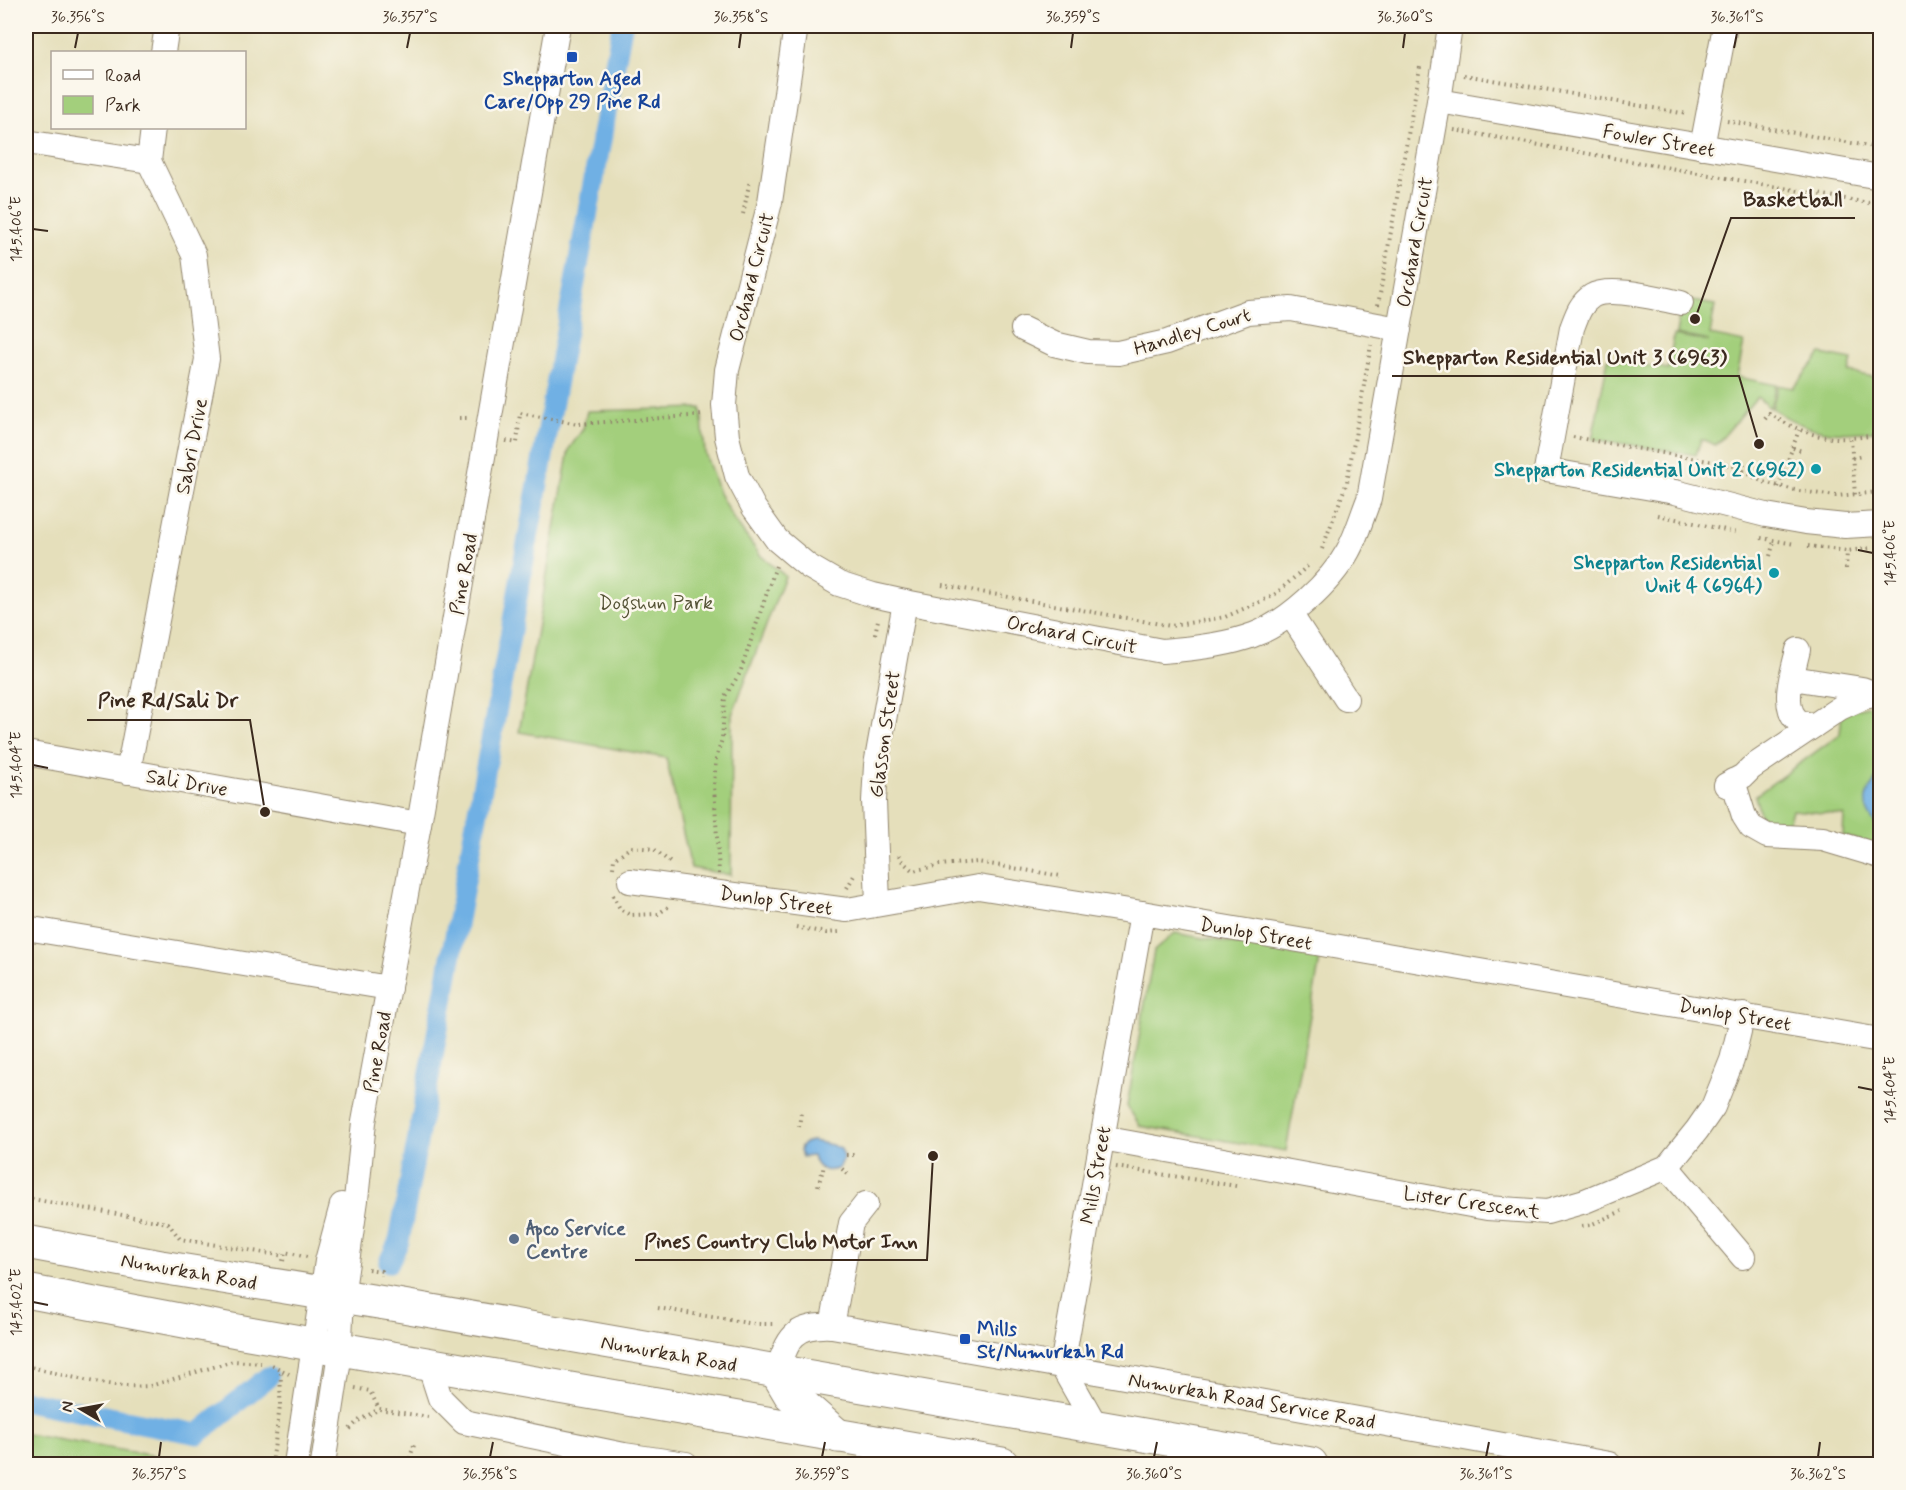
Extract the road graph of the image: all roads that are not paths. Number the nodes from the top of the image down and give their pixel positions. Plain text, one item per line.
1 (167, 26) edge
2 (558, 26) edge
3 (796, 26) edge
4 (1450, 26) edge
5 (1725, 26) edge
6 (163, 51) edge
7 (1448, 103) junction
8 (153, 129) edge
9 (26, 142) edge
10 (1702, 147) junction
11 (149, 161) junction
12 (1881, 177) edge
13 (1681, 303) dead end
14 (1023, 329) dead end
15 (1399, 329) junction
16 (1881, 524) edge
17 (903, 613) junction
18 (1291, 615) junction
19 (1798, 650) dead end
20 (1792, 678) junction
21 (1878, 694) edge
22 (1346, 699) dead end
23 (1813, 726) junction
24 (26, 753) edge
25 (128, 772) junction
26 (419, 824) junction
27 (1881, 856) edge
28 (630, 881) dead end
29 (878, 903) junction
30 (1142, 913) junction
31 (26, 928) edge
32 (389, 988) junction
33 (1743, 1015) junction
34 (1881, 1040) edge
35 (1102, 1138) junction
36 (1667, 1167) junction
37 (866, 1204) dead end
38 (26, 1242) edge
39 (1743, 1257) dead end
40 (26, 1291) edge
41 (332, 1295) junction
42 (832, 1326) junction
43 (327, 1346) junction
44 (429, 1364) junction
45 (1062, 1366) junction
46 (777, 1372) junction
47 (1097, 1428) junction
48 (838, 1436) junction
49 (296, 1458) edge
50 (1200, 1458) edge
51 (323, 1459) edge
52 (623, 1460) edge
53 (686, 1464) edge
54 (1002, 1464) edge
55 (1311, 1464) edge
56 (1609, 1464) edge

1 - 6 street
2 - 26 street, Pine Road
3 - 17 street, Orchard Circuit
4 - 7 street, Orchard Circuit
5 - 10 street
7 - 10 street, Fowler Street
7 - 15 street, Orchard Circuit
8 - 11 street
9 - 11 street
10 - 12 street, Fowler Street
11 - 25 street, Sabri Drive
13 - 16 street
14 - 15 street, Handley Court
15 - 18 street, Orchard Circuit
17 - 18 street, Orchard Circuit
17 - 29 street, Glasson Street
18 - 22 street
19 - 20 street
20 - 21 street
20 - 23 street
21 - 23 street
23 - 27 street
24 - 25 street, Sali Drive
25 - 26 street, Sali Drive
26 - 32 street, Pine Road
28 - 29 street, Dunlop Street
29 - 30 street, Dunlop Street
30 - 33 street, Dunlop Street
30 - 35 street, Mills Street
31 - 32 street
32 - 41 street, Pine Road
33 - 34 street, Dunlop Street
33 - 36 street, Lister Crescent
35 - 36 street, Lister Crescent
35 - 45 street, Mills Street
36 - 39 street
37 - 42 street
38 - 41 highway, Numurkah Road
40 - 43 highway
41 - 43 street, Pine Road
41 - 46 highway, Numurkah Road
42 - 45 street, Numurkah Road Service Road
42 - 46 street, Numurkah Road Service Road
43 - 44 highway
43 - 49 street
43 - 51 street
44 - 48 highway
44 - 52 street
45 - 47 street
45 - 56 street, Numurkah Road Service Road
46 - 47 highway, Numurkah Road
46 - 48 highway
47 - 50 highway, Numurkah Road
48 - 54 highway
49 - 51 street
50 - 55 highway, Numurkah Road
52 - 53 street

